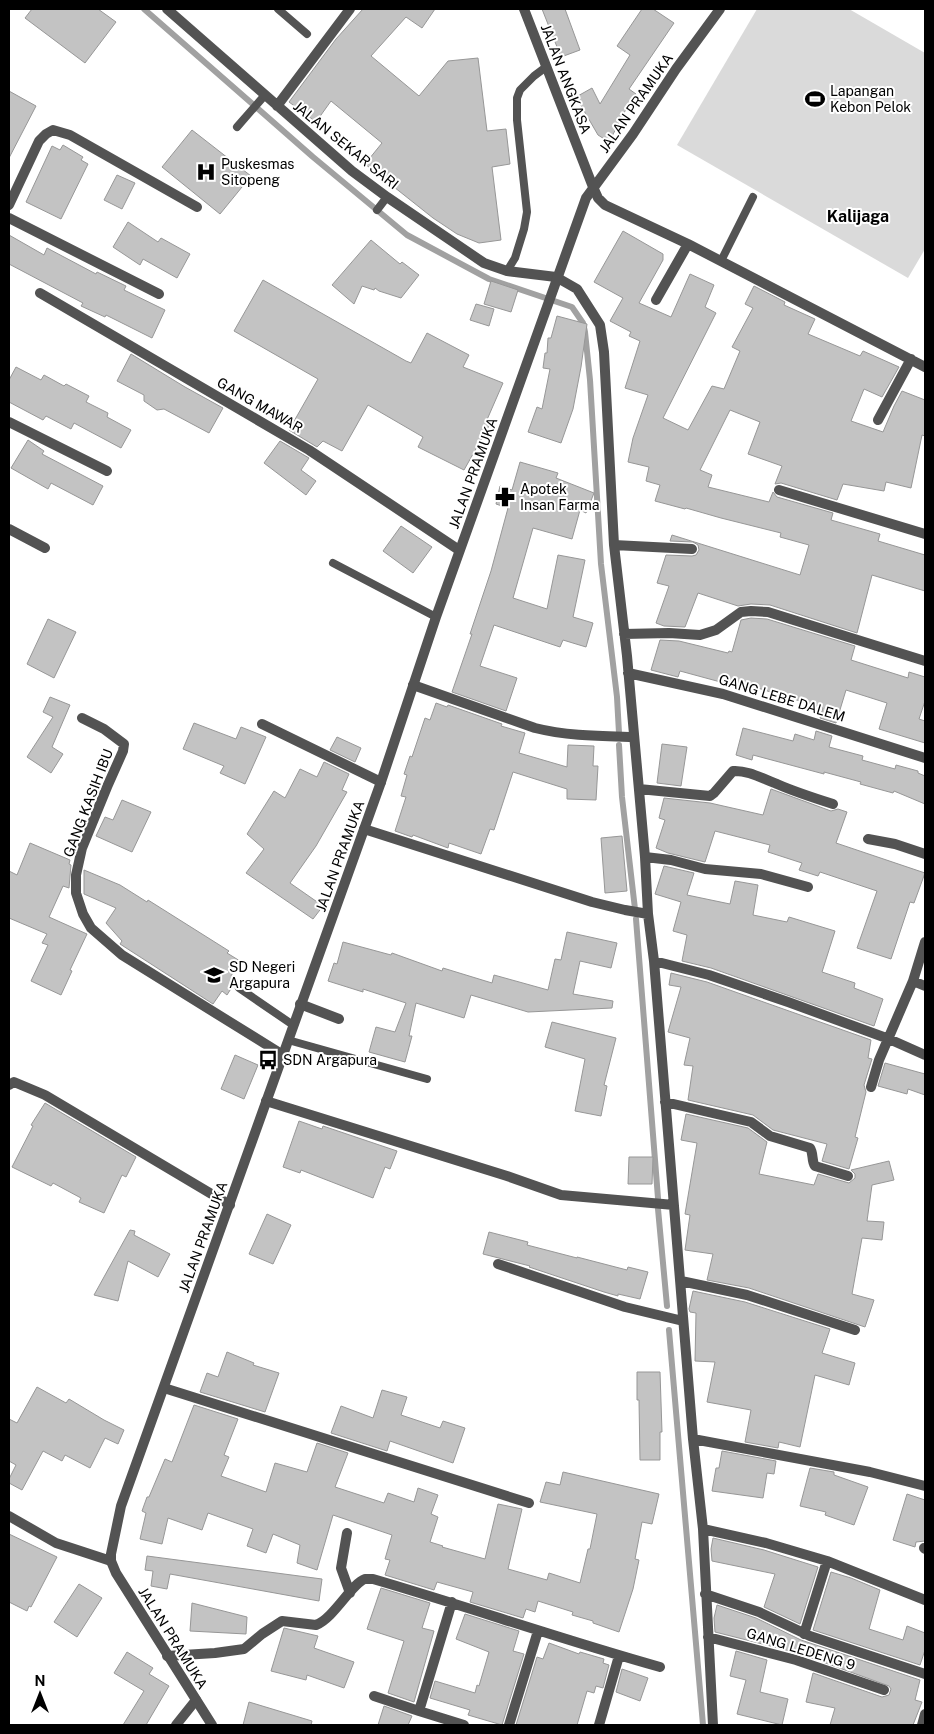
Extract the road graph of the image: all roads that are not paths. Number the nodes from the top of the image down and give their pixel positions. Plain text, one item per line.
1 (166, 9) edge
2 (278, 9) edge
3 (350, 9) edge
4 (524, 9) edge
5 (720, 9) edge
6 (307, 34) dead end
7 (546, 67) junction
8 (262, 99) junction
9 (276, 106) junction
10 (237, 126) dead end
11 (593, 187) junction
12 (387, 197) junction
13 (753, 197) dead end
14 (9, 205) edge
15 (196, 207) dead end
16 (377, 210) dead end
17 (9, 218) edge
18 (688, 244) junction
19 (721, 261) junction
20 (507, 271) junction
21 (556, 277) junction
22 (40, 293) dead end
23 (159, 294) dead end
24 (656, 300) dead end
25 (912, 359) junction
26 (925, 367) edge
27 (878, 420) dead end
28 (9, 422) edge
29 (107, 472) dead end
30 (779, 490) dead end
31 (9, 529) edge
32 (925, 534) edge
33 (614, 545) junction
34 (45, 548) dead end
35 (692, 549) dead end
36 (459, 550) junction
37 (332, 563) dead end
38 (436, 617) junction
39 (624, 634) junction
40 (925, 661) edge
41 (628, 673) junction
42 (414, 685) junction
43 (82, 718) dead end
44 (262, 724) dead end
45 (634, 737) junction
46 (925, 758) edge
47 (381, 782) junction
48 (639, 789) junction
49 (832, 804) dead end
50 (364, 829) junction
51 (868, 839) dead end
52 (925, 854) edge
53 (645, 857) junction
54 (808, 887) dead end
55 (648, 914) junction
56 (925, 942) edge
57 (654, 961) junction
58 (913, 981) junction
59 (925, 986) edge
60 (239, 988) dead end
61 (300, 1004) junction
62 (339, 1019) dead end
63 (293, 1025) junction
64 (888, 1039) junction
65 (288, 1040) junction
66 (283, 1055) junction
67 (925, 1055) edge
68 (427, 1079) dead end
69 (9, 1084) edge
70 (871, 1087) dead end
71 (266, 1101) junction
72 (664, 1102) junction
73 (848, 1176) dead end
74 (230, 1205) junction
75 (674, 1205) junction
76 (498, 1264) dead end
77 (681, 1281) junction
78 (683, 1321) junction
79 (855, 1330) dead end
80 (164, 1388) junction
81 (692, 1439) junction
82 (925, 1486) edge
83 (529, 1503) dead end
84 (9, 1516) edge
85 (703, 1529) junction
86 (347, 1533) dead end
87 (111, 1561) junction
88 (827, 1561) junction
89 (350, 1593) junction
90 (705, 1594) junction
91 (925, 1600) edge
92 (452, 1602) junction
93 (538, 1631) junction
94 (804, 1634) junction
95 (708, 1637) junction
96 (167, 1656) junction
97 (619, 1656) junction
98 (660, 1667) dead end
99 (925, 1674) edge
100 (884, 1690) dead end
101 (374, 1696) dead end
102 (196, 1700) junction
103 (419, 1710) junction
104 (925, 1714) edge
105 (176, 1725) edge
106 (212, 1725) edge
107 (464, 1725) edge
108 (509, 1725) edge
109 (599, 1725) edge
110 (713, 1725) edge
111 (922, 1725) edge

1 - 8 street, JALAN SEKAR SARI
2 - 6 lane
3 - 9 street
4 - 7 street, JALAN ANGKASA
5 - 11 street, JALAN PRAMUKA
7 - 11 street, JALAN ANGKASA
7 - 20 lane
8 - 9 street, JALAN SEKAR SARI
8 - 10 lane
9 - 12 street, JALAN SEKAR SARI
11 - 18 street, JALAN ANGKASA
11 - 21 street, JALAN PRAMUKA
12 - 16 lane
12 - 20 street, JALAN SEKAR SARI
13 - 19 lane
14 - 15 street
17 - 23 street
18 - 19 street, JALAN ANGKASA
18 - 24 street
19 - 25 street, JALAN ANGKASA
20 - 21 street, JALAN SEKAR SARI
21 - 33 street
21 - 36 street, JALAN PRAMUKA
22 - 36 street, GANG MAWAR
25 - 26 street, JALAN ANGKASA
25 - 27 street
28 - 29 street
30 - 32 street
31 - 34 street
33 - 35 street
33 - 39 street
36 - 38 street, JALAN PRAMUKA
37 - 38 lane
38 - 42 street, JALAN PRAMUKA
39 - 40 street
39 - 41 street
41 - 45 street
41 - 46 street, GANG LEBE DALEM
42 - 45 street
42 - 47 street, JALAN PRAMUKA
43 - 66 street, GANG KASIH IBU
44 - 47 street
45 - 48 street
47 - 50 street, JALAN PRAMUKA
48 - 49 street
48 - 53 street
50 - 55 street
50 - 61 street, JALAN PRAMUKA
51 - 52 street
53 - 54 street
53 - 55 street
55 - 57 street
56 - 58 street
57 - 64 street
57 - 72 street
58 - 59 street
58 - 64 street
60 - 63 lane
61 - 62 street
61 - 63 street, JALAN PRAMUKA
63 - 65 street, JALAN PRAMUKA
64 - 67 street
64 - 70 street
65 - 66 street, JALAN PRAMUKA
65 - 68 lane
66 - 71 street, JALAN PRAMUKA
69 - 74 street
71 - 74 street, JALAN PRAMUKA
71 - 75 street
72 - 73 street
72 - 75 street
74 - 80 street, JALAN PRAMUKA
75 - 77 street
76 - 78 street
77 - 78 street
77 - 79 street
78 - 81 street
80 - 83 street
80 - 87 street, JALAN PRAMUKA
81 - 82 street
81 - 85 street
84 - 87 street
85 - 88 street
85 - 90 street
86 - 89 street
87 - 96 street, JALAN PRAMUKA
88 - 91 street
88 - 94 street
89 - 92 street
89 - 96 street
90 - 94 street
90 - 95 street
92 - 93 street
92 - 103 street
93 - 97 street
93 - 108 street
94 - 99 street
95 - 100 street, GANG LEDENG 9
95 - 110 street
96 - 102 street, JALAN PRAMUKA
97 - 98 street
97 - 109 street
101 - 103 street
102 - 105 street
102 - 106 street, JALAN PRAMUKA
103 - 107 street
104 - 111 street

